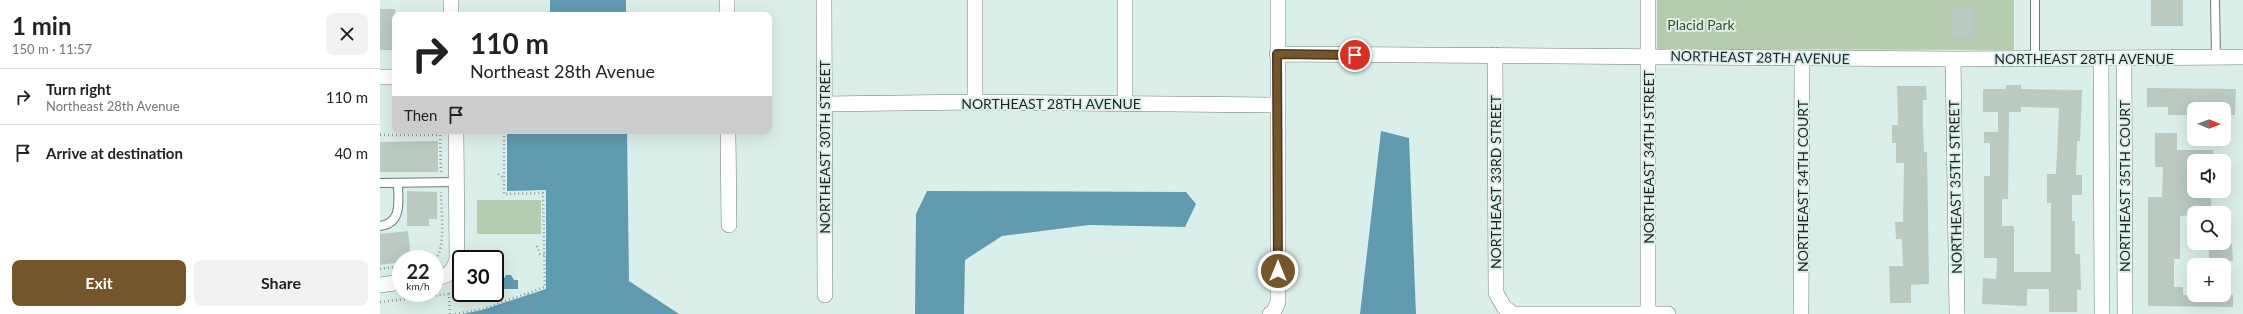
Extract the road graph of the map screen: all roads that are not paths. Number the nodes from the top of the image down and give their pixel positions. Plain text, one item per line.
1 (451, 0) edge
2 (727, 0) edge
3 (824, 0) edge
4 (975, 0) edge
5 (1125, 0) edge
6 (1278, 0) edge
7 (1648, 0) edge
8 (2035, 0) edge
9 (2215, 0) edge
10 (451, 12) edge
11 (727, 12) edge
12 (1277, 54) junction
13 (1495, 55) junction
14 (1648, 56) junction
15 (2216, 57) junction
16 (2243, 57) edge
17 (1802, 58) junction
18 (2035, 58) junction
19 (2101, 58) junction
20 (2124, 58) junction
21 (1953, 59) junction
22 (380, 77) edge
23 (392, 77) edge
24 (975, 102) junction
25 (1125, 103) junction
26 (824, 104) junction
27 (1278, 105) junction
28 (456, 134) edge
29 (728, 134) edge
30 (456, 182) junction
31 (380, 183) edge
32 (398, 183) junction
33 (729, 225) dead end
34 (380, 226) edge
35 (445, 274) edge
36 (392, 283) edge
37 (380, 285) edge
38 (825, 295) dead end
39 (1648, 313) edge
40 (1270, 314) edge
41 (1668, 314) edge
42 (1801, 314) edge
43 (1957, 314) edge
44 (2102, 314) edge
45 (2125, 314) edge

1 - 10 street
2 - 11 street
3 - 26 street, NORTHEAST 30TH STREET
4 - 24 street
5 - 25 street
6 - 12 street
7 - 14 street, NORTHEAST 34TH STREET
8 - 18 lane
9 - 15 lane
12 - 13 street, NORTHEAST 28TH AVENUE
12 - 27 street
13 - 14 street, NORTHEAST 28TH AVENUE
13 - 39 street, NORTHEAST 33RD STREET
14 - 17 street, NORTHEAST 28TH AVENUE
14 - 39 street, NORTHEAST 34TH STREET
15 - 16 street, NORTHEAST 28TH AVENUE
15 - 20 street, NORTHEAST 28TH AVENUE
17 - 21 street, NORTHEAST 28TH AVENUE
17 - 42 street, NORTHEAST 34TH COURT
18 - 19 street, NORTHEAST 28TH AVENUE
18 - 21 street, NORTHEAST 28TH AVENUE
19 - 20 street, NORTHEAST 28TH AVENUE
19 - 44 street, NORTHEAST 35TH COURT
20 - 45 street, NORTHEAST 35TH COURT
21 - 43 street, NORTHEAST 35TH STREET
22 - 23 street
24 - 25 street, NORTHEAST 28TH AVENUE
24 - 26 street, NORTHEAST 28TH AVENUE
25 - 27 street, NORTHEAST 28TH AVENUE
26 - 38 street, NORTHEAST 30TH STREET
27 - 40 street
28 - 30 street
29 - 33 street
30 - 32 lane
30 - 35 street
31 - 32 lane
32 - 34 lane
36 - 37 street
39 - 41 street

